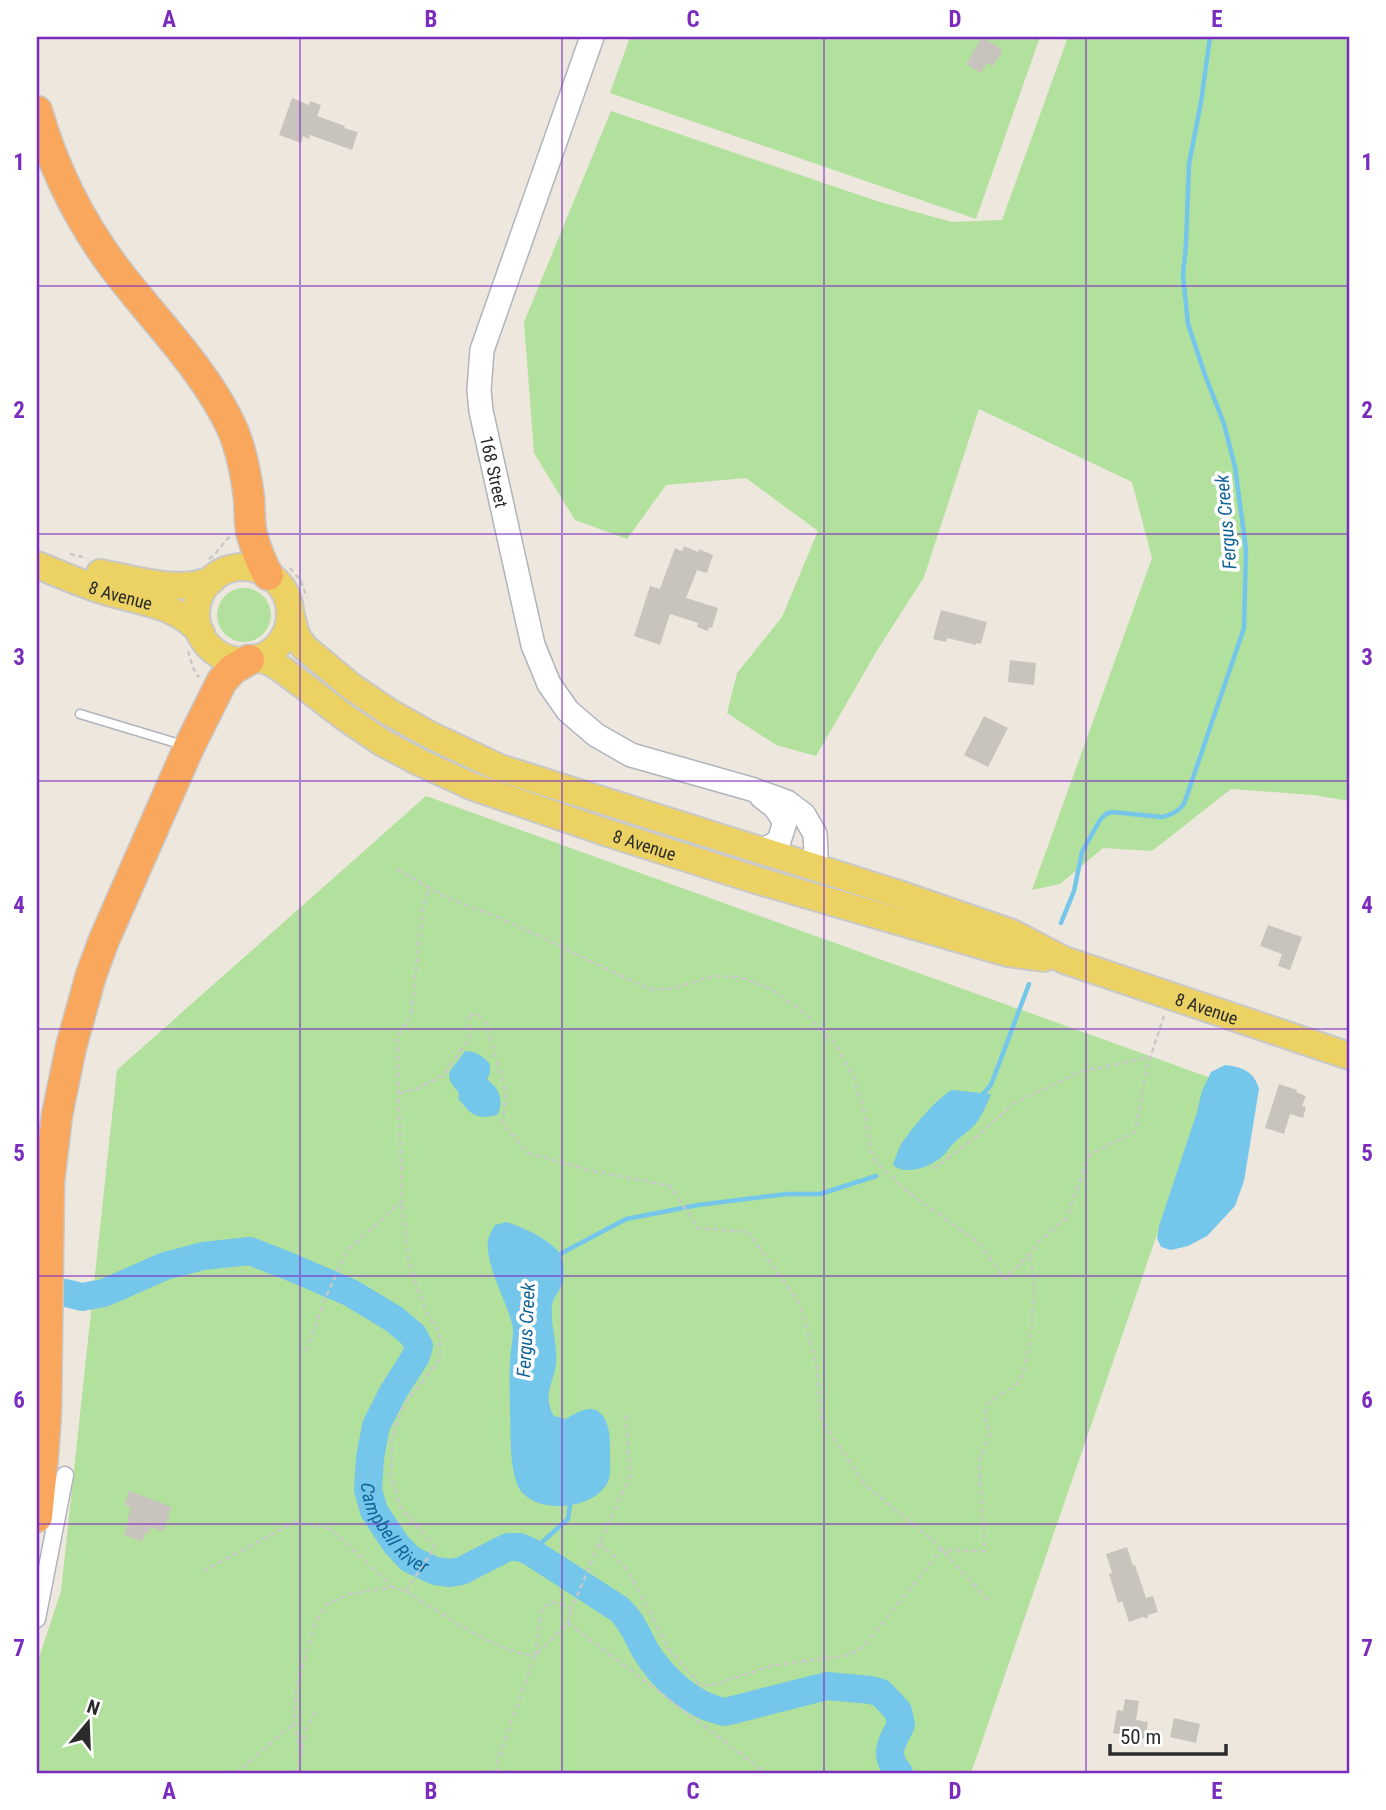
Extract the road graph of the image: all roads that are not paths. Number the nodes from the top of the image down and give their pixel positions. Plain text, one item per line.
1 (592, 37) edge
2 (37, 111) edge
3 (37, 564) edge
4 (276, 568) junction
5 (207, 571) junction
6 (299, 607) junction
7 (194, 640) junction
8 (253, 659) junction
9 (80, 713) dead end
10 (189, 747) junction
11 (751, 789) junction
12 (516, 802) junction
13 (763, 851) junction
14 (813, 866) junction
15 (1063, 960) junction
16 (1349, 1056) edge
17 (65, 1475) dead end
18 (37, 1517) edge
19 (37, 1619) edge

1 - 11 main road, 168 Street
2 - 4 highway
3 - 5 main road, 8 Avenue
3 - 7 main road, 8 Avenue
4 - 5 main road, 8 Avenue
4 - 6 main road, 8 Avenue
5 - 7 main road
6 - 8 main road
6 - 13 main road, 8 Avenue
7 - 8 main road, 8 Avenue
8 - 10 highway
8 - 12 main road, 8 Avenue
9 - 10 lane
10 - 18 highway
11 - 13 main road, 168 Street
11 - 14 main road, 168 Street
12 - 14 main road
12 - 15 main road, 8 Avenue
13 - 14 main road, 8 Avenue
14 - 15 main road, 8 Avenue
15 - 16 main road, 8 Avenue
17 - 19 street

